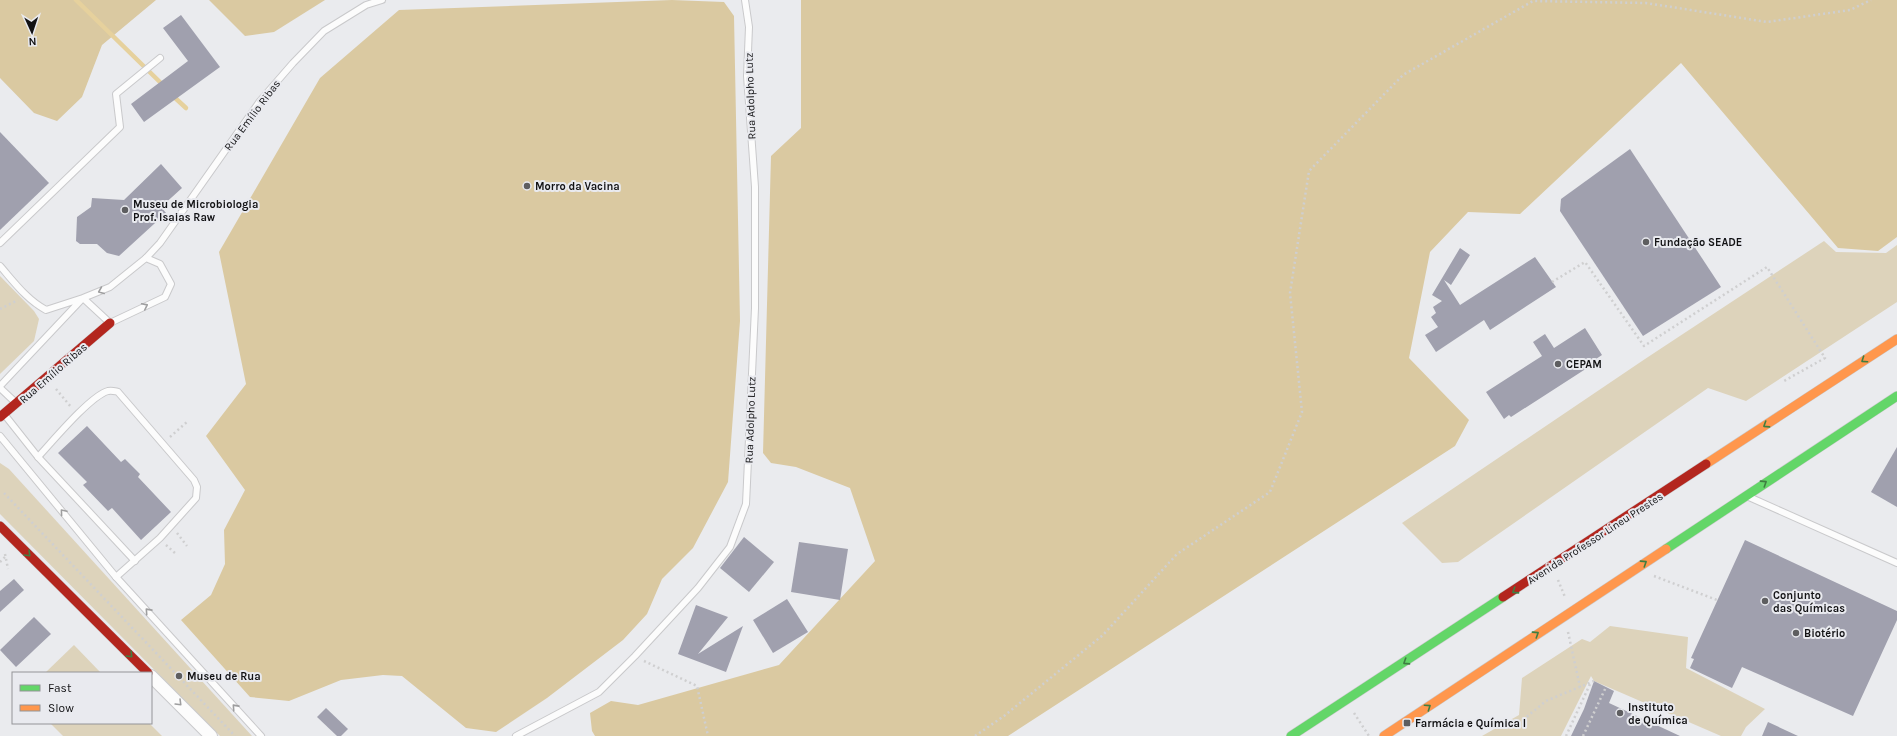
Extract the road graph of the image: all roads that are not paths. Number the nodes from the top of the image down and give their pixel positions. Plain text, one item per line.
1 (382, 0) edge
2 (745, 0) edge
3 (160, 58) dead end
4 (0, 243) edge
5 (146, 258) junction
6 (0, 266) edge
7 (83, 298) junction
8 (110, 323) junction
9 (1897, 338) edge
10 (0, 387) edge
11 (1897, 396) edge
12 (17, 403) junction
13 (2, 416) edge
14 (0, 436) edge
15 (38, 457) junction
16 (1746, 495) junction
17 (0, 526) edge
18 (136, 561) junction
19 (1897, 563) edge
20 (116, 577) junction
21 (147, 672) edge
22 (152, 677) edge
23 (212, 736) edge
24 (261, 736) edge
25 (516, 736) edge
26 (1292, 736) edge
27 (1384, 736) edge

1 - 5 lane, Rua Emílio Ribas
2 - 25 lane, Rua Adolpho Lutz
3 - 4 lane
5 -> 7 lane, Rua Emílio Ribas
8 -> 5 lane, Rua Emílio Ribas
6 - 7 lane
7 - 8 lane
7 - 10 lane, Rua Emílio Ribas
8 - 12 main road, Rua Emílio Ribas
9 -> 26 main road, Avenida Professor Lineu Prestes
10 - 12 lane
16 -> 11 main road
12 - 13 main road, Rua Emílio Ribas
13 - 15 lane
20 -> 14 lane
15 - 18 lane
15 - 18 lane
16 - 19 lane
27 -> 16 main road
17 -> 21 main road
18 - 20 lane
24 -> 20 lane
22 -> 23 street

